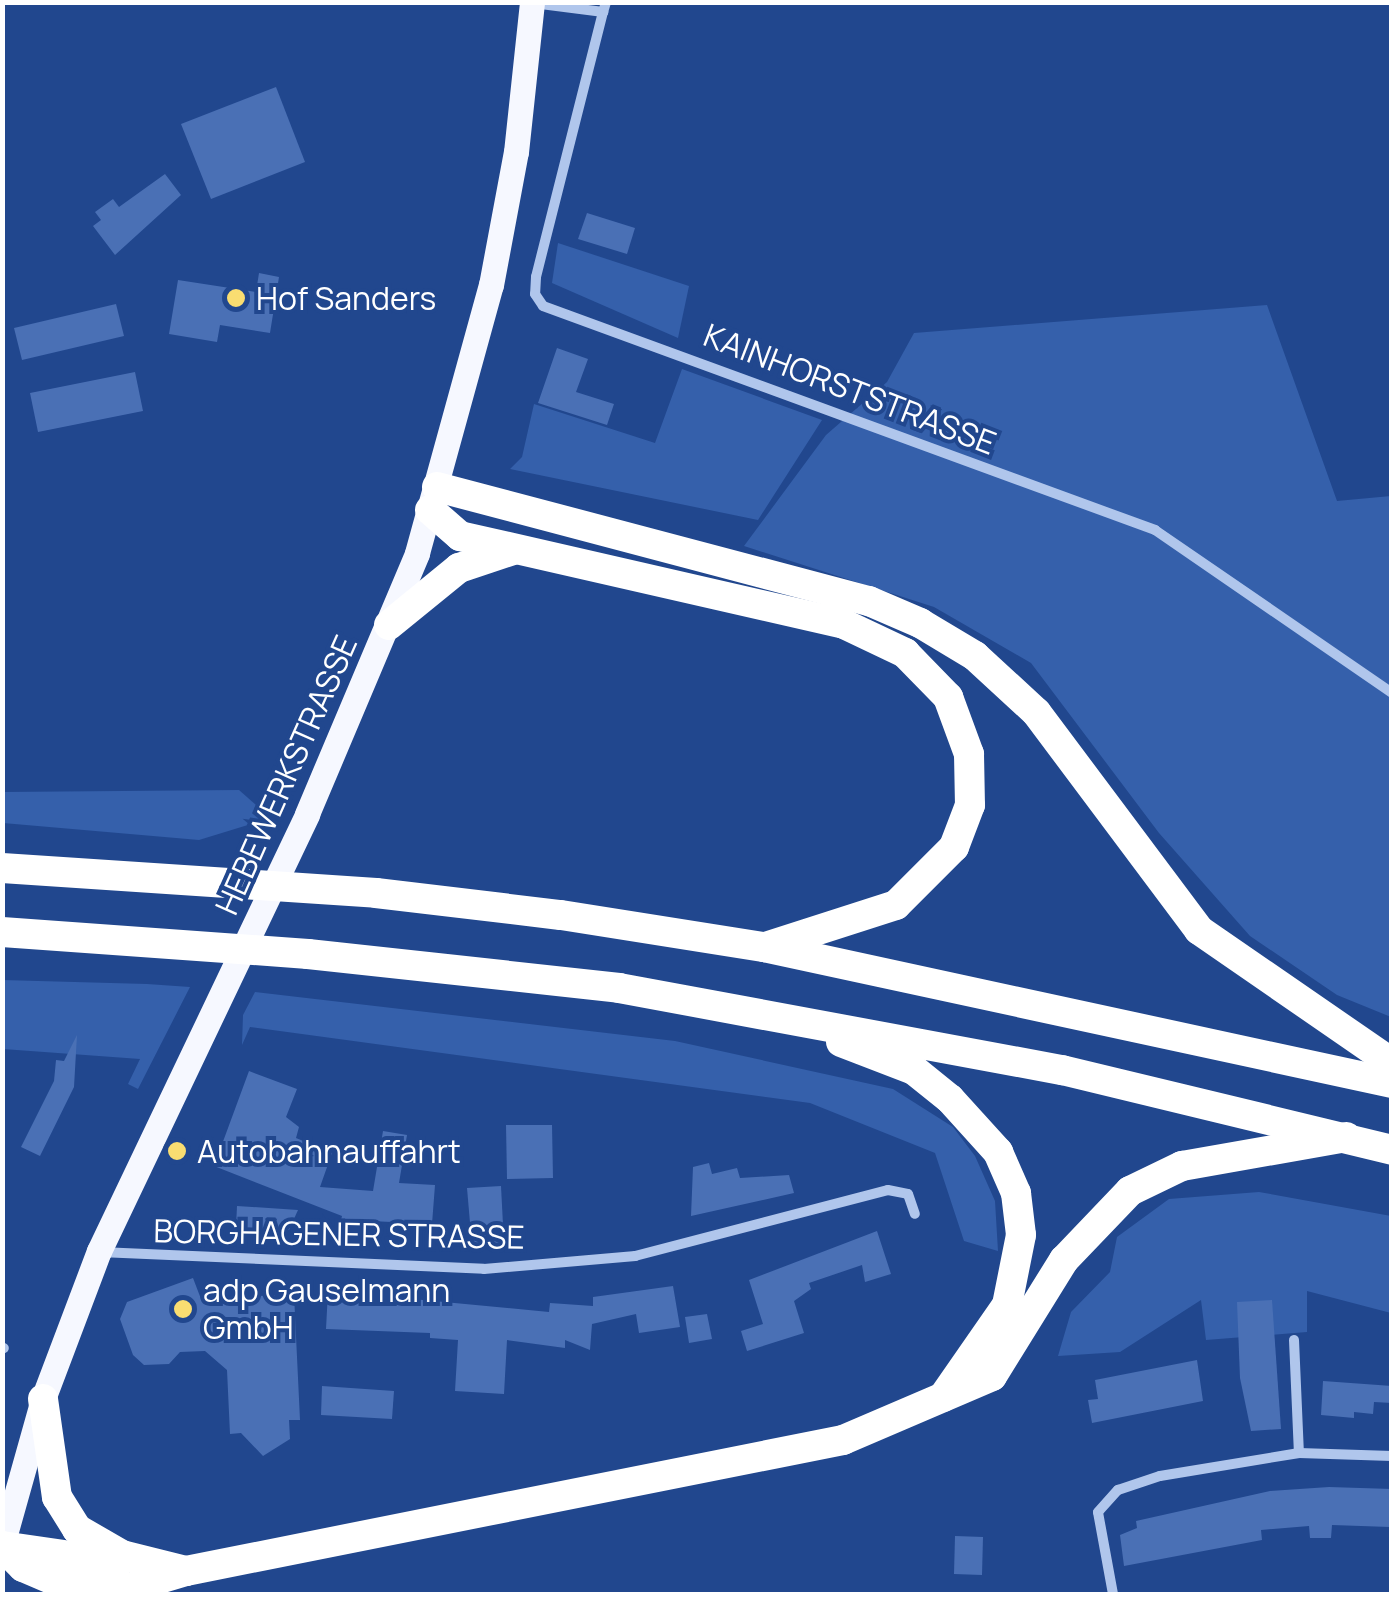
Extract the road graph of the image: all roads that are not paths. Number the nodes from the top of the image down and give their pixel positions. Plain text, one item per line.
1 (532, 3) edge
2 (605, 7) edge
3 (434, 498) junction
4 (515, 549) junction
5 (390, 624) junction
6 (1392, 694) edge
7 (2, 868) edge
8 (2, 932) edge
9 (764, 947) junction
10 (763, 1012) junction
11 (1392, 1063) edge
12 (1392, 1083) edge
13 (1346, 1137) junction
14 (1392, 1150) edge
15 (914, 1214) dead end
16 (99, 1252) junction
17 (1294, 1340) dead end
18 (943, 1397) junction
19 (43, 1398) junction
20 (1300, 1452) junction
21 (1392, 1456) edge
22 (2, 1546) edge
23 (174, 1568) junction
24 (116, 1592) edge
25 (1113, 1594) edge

1 - 2 street
1 - 3 main road, HEBEWERKSTRASSE
2 - 6 street, KAINHORSTSTRASSE
3 - 4 highway
3 - 5 main road, HEBEWERKSTRASSE
3 - 11 highway
4 - 5 highway
4 - 9 highway
5 - 16 main road, HEBEWERKSTRASSE
7 - 9 highway
8 - 10 highway
9 - 12 highway
10 - 13 highway
10 - 18 highway
13 - 14 highway
13 - 18 highway
15 - 16 street, BORGHAGENER STRASSE
16 - 19 main road, HEBEWERKSTRASSE
17 - 20 street
18 - 23 highway
19 - 22 main road, HEBEWERKSTRASSE
19 - 23 highway
20 - 21 street
20 - 25 street
22 - 23 highway
22 - 24 highway
23 - 24 highway

